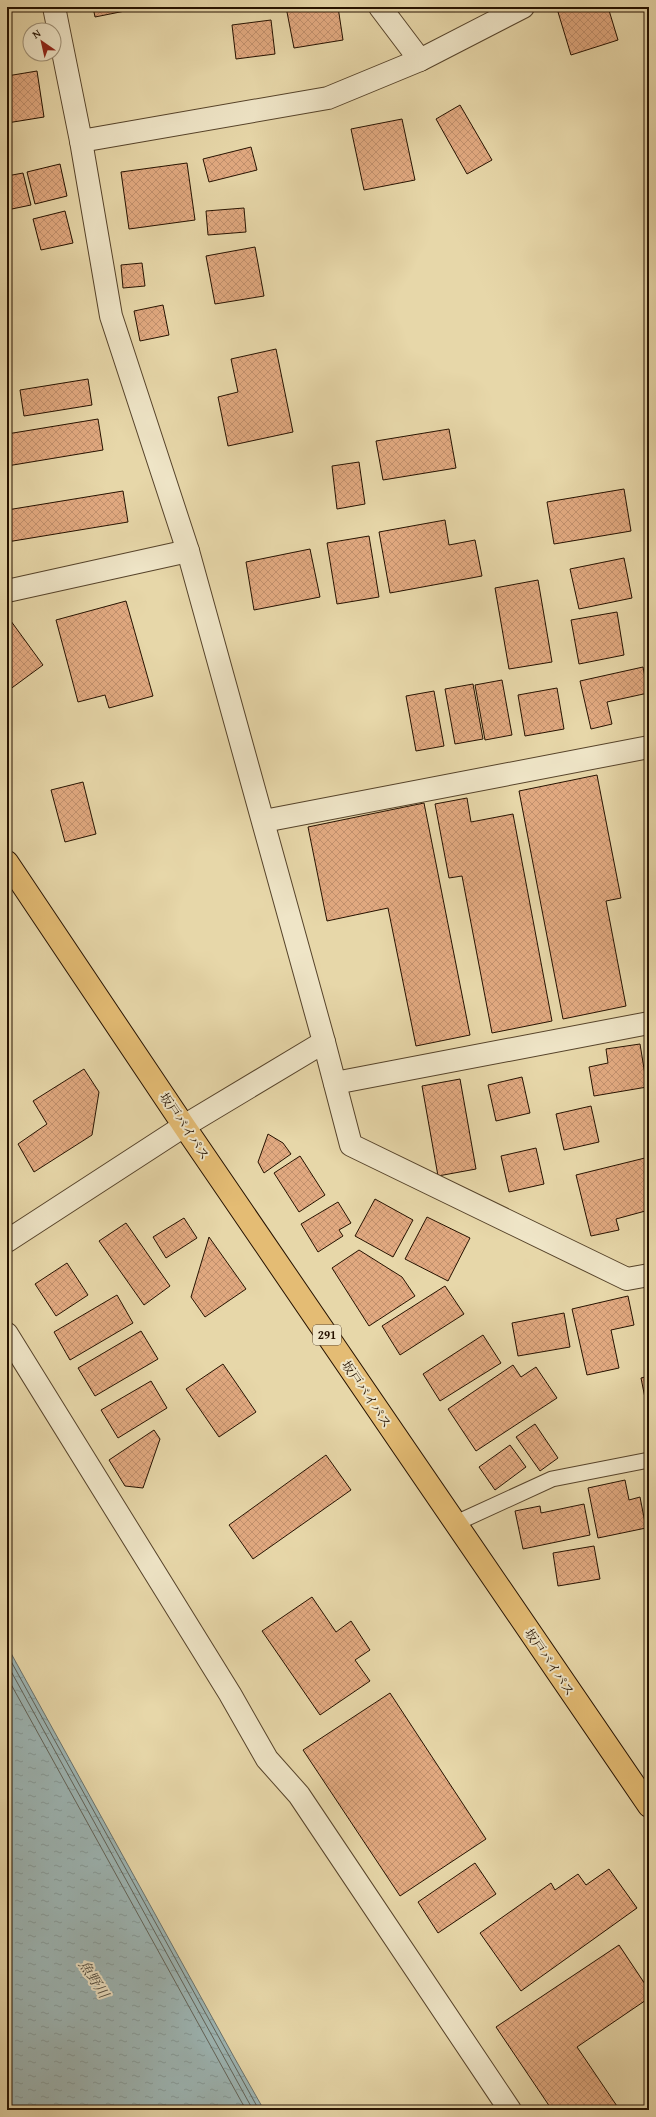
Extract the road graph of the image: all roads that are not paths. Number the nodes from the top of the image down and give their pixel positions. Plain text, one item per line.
1 (54, 7) edge
2 (380, 7) edge
3 (518, 8) edge
4 (420, 60) junction
5 (82, 140) junction
6 (188, 551) junction
7 (7, 591) edge
8 (649, 747) edge
9 (264, 821) junction
10 (7, 862) edge
11 (649, 1023) edge
12 (324, 1042) junction
13 (335, 1083) junction
14 (184, 1126) junction
15 (7, 1240) edge
16 (649, 1275) edge
17 (7, 1334) edge
18 (649, 1460) edge
19 (456, 1524) junction
20 (649, 1806) edge
21 (510, 2110) edge

1 - 5 street
2 - 4 street
3 - 4 street
4 - 5 street
5 - 6 street
6 - 7 street
6 - 9 street
8 - 9 street
9 - 12 street
10 - 14 highway, 坂戸バイパス / 291
11 - 13 street
12 - 13 street
12 - 14 street
13 - 16 street
14 - 15 street
14 - 19 highway, 坂戸バイパス / 291
17 - 21 street
18 - 19 lane
19 - 20 highway, 坂戸バイパス / 291

